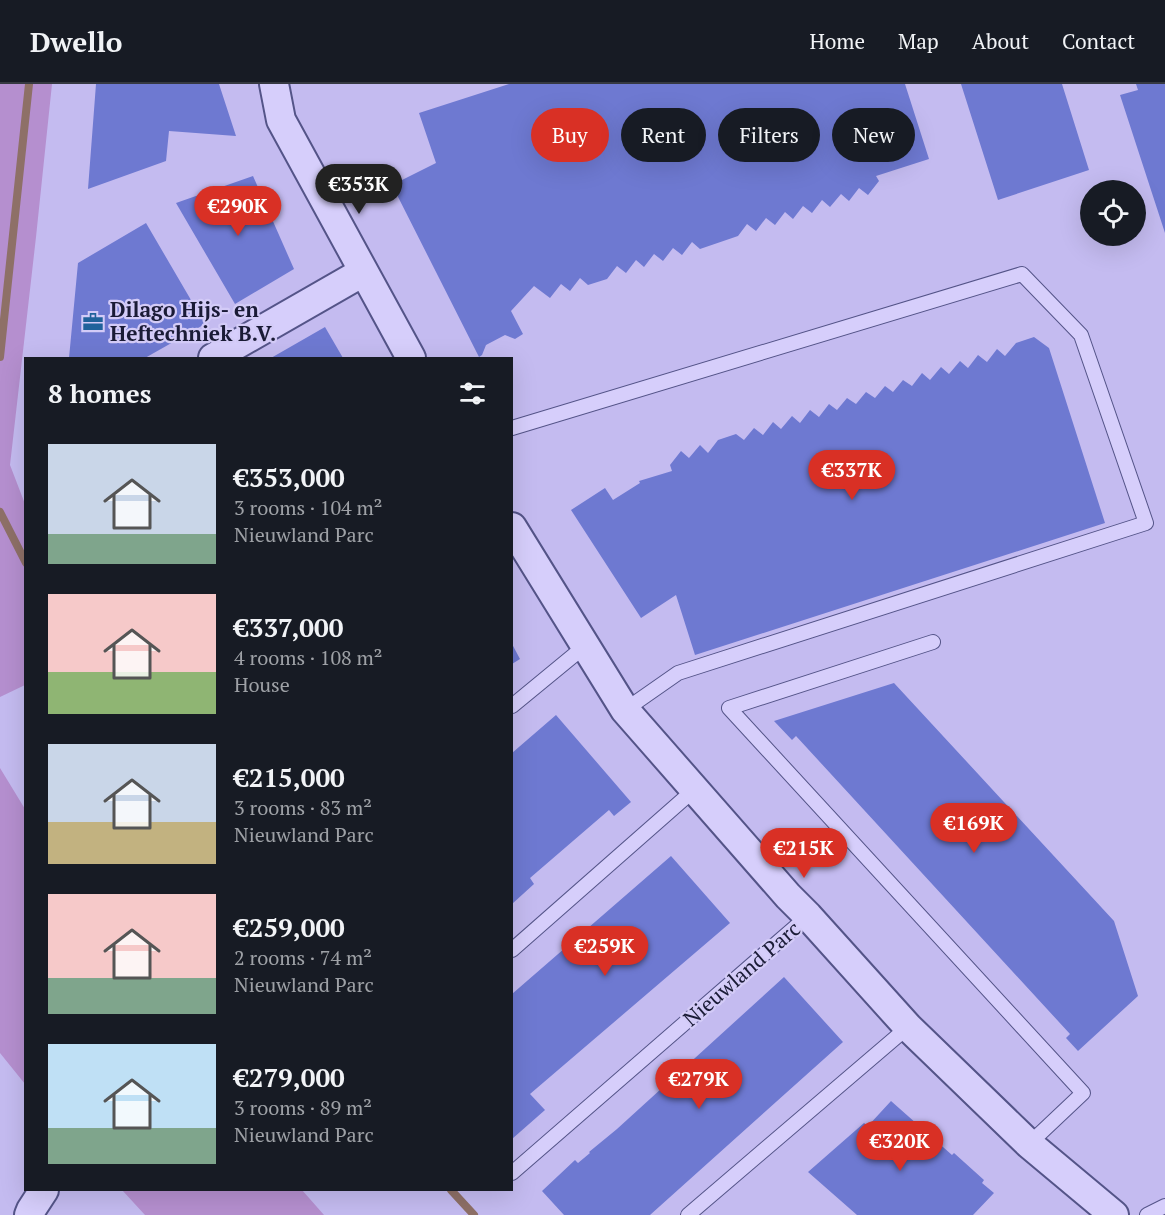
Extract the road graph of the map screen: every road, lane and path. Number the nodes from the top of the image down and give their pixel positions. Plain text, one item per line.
1 (274, 84) edge
2 (363, 272) junction
3 (215, 357) edge
4 (410, 357) edge
5 (513, 428) edge
6 (513, 529) edge
7 (933, 642) dead end
8 (585, 646) junction
9 (513, 705) edge
10 (625, 710) junction
11 (694, 789) junction
12 (808, 916) junction
13 (513, 949) edge
14 (908, 1027) junction
15 (1029, 1144) junction
16 (513, 1172) edge
17 (43, 1191) edge
18 (1165, 1206) edge
19 (29, 1215) edge
20 (688, 1215) edge
21 (1114, 1215) edge
22 (1147, 1215) edge

1 - 2 street
2 - 3 street
2 - 4 street
5 - 10 lane
6 - 8 street, Nieuwland Parc
7 - 15 lane
8 - 9 lane
8 - 10 street, Nieuwland Parc
10 - 11 street, Nieuwland Parc
11 - 12 street, Nieuwland Parc
11 - 13 lane
12 - 14 street, Nieuwland Parc
12 - 16 lane, Nieuwland Parc
14 - 15 street, Nieuwland Parc
14 - 20 lane
15 - 21 street, Nieuwland Parc
17 - 19 street
18 - 22 lane

